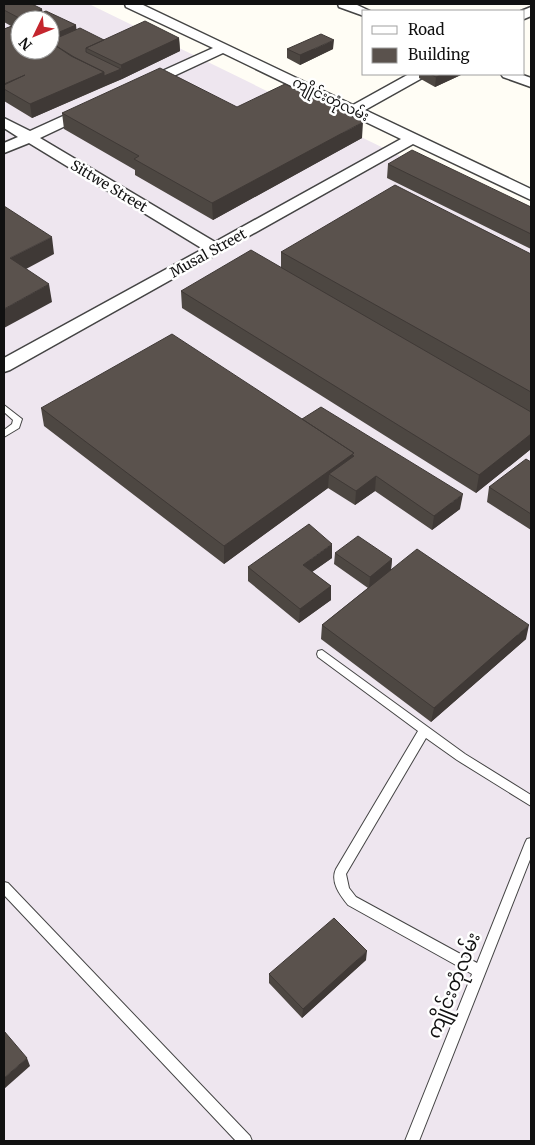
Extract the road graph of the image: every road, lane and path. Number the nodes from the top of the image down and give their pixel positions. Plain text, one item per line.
1 (131, 4) edge
2 (347, 4) edge
3 (362, 11) edge
4 (224, 48) junction
5 (417, 75) edge
6 (511, 75) edge
7 (531, 83) edge
8 (126, 92) edge
9 (100, 105) edge
10 (354, 110) junction
11 (4, 122) edge
12 (29, 137) junction
13 (412, 139) junction
14 (4, 149) edge
15 (531, 195) edge
16 (215, 249) junction
17 (4, 366) edge
18 (4, 408) edge
19 (4, 434) edge
20 (322, 654) dead end
21 (425, 730) junction
22 (531, 801) edge
23 (531, 843) edge
24 (4, 887) edge
25 (480, 972) junction
26 (245, 1141) edge
27 (412, 1141) edge

1 - 4 street, ကျိုင်းတုံလမ်း
2 - 3 street
4 - 8 street
4 - 10 street, ကျိုင်းတုံလမ်း
5 - 10 street
6 - 7 street
9 - 12 street
10 - 13 street, ကျိုင်းတုံလမ်း
11 - 12 street, Sittwe Street
12 - 14 street
12 - 16 street, Sittwe Street
13 - 15 street, ကျိုင်းတုံလမ်း
13 - 16 street, Musal Street
16 - 17 street, Musal Street
18 - 19 lane
20 - 21 lane
21 - 22 lane
21 - 25 lane
23 - 25 lane, ကျိုင်းတုံလမ်း
24 - 26 lane
25 - 27 lane, ကျိုင်းတုံလမ်း

